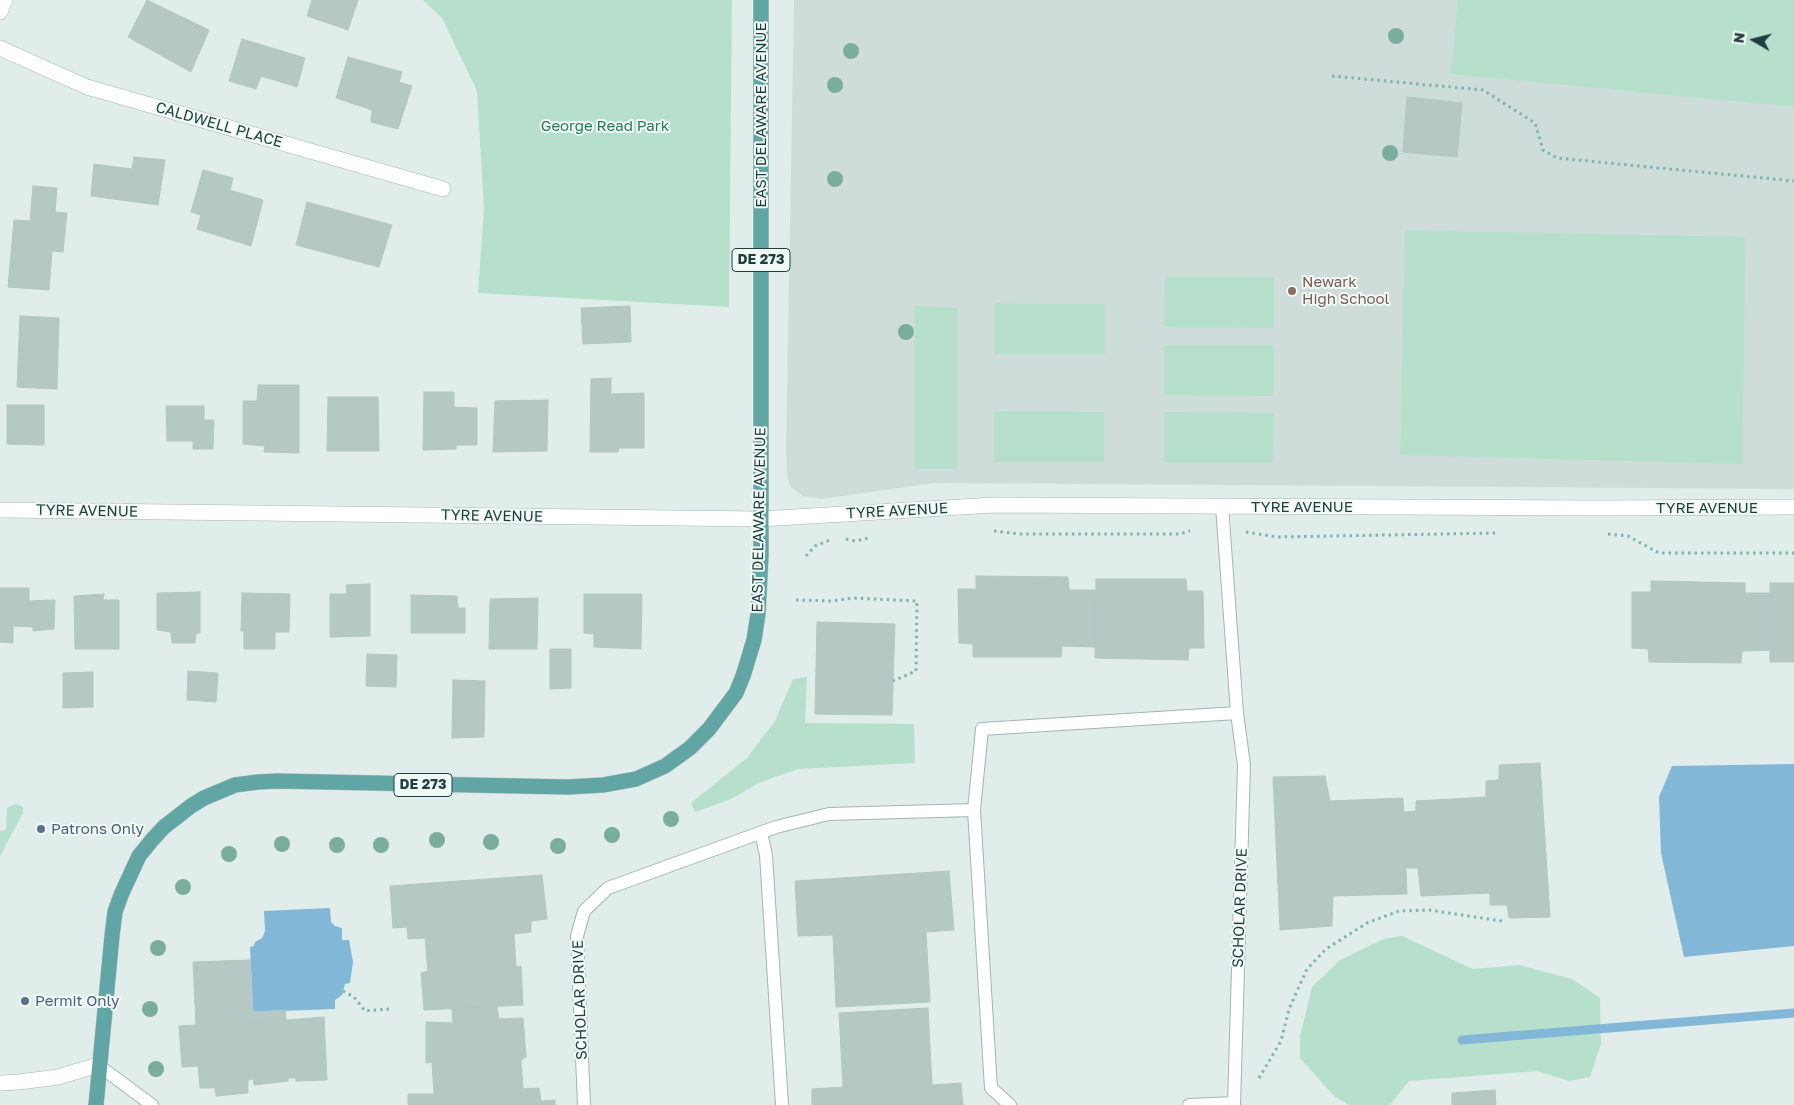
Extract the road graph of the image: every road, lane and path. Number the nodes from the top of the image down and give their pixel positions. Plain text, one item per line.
1 (5, 0) edge
2 (760, 0) edge
3 (0, 12) edge
4 (0, 48) edge
5 (1332, 76) dead end
6 (1794, 181) edge
7 (443, 189) dead end
8 (1222, 506) junction
9 (1794, 507) edge
10 (0, 510) edge
11 (760, 519) junction
12 (1224, 528) junction
13 (992, 530) dead end
14 (1504, 533) dead end
15 (1600, 533) dead end
16 (873, 537) dead end
17 (1794, 554) edge
18 (806, 556) dead end
19 (796, 600) dead end
20 (893, 681) dead end
21 (1237, 713) junction
22 (974, 810) junction
23 (760, 833) junction
24 (1502, 921) dead end
25 (343, 991) dead end
26 (389, 1009) dead end
27 (98, 1065) junction
28 (0, 1083) edge
29 (1234, 1104) edge
30 (96, 1105) edge
31 (152, 1105) edge
32 (584, 1105) edge
33 (782, 1105) edge
34 (1010, 1105) edge
35 (1189, 1105) edge

1 - 3 street
2 - 11 main road, EAST DELAWARE AVENUE / DE 273
4 - 7 street, CALDWELL PLACE
5 - 6 path
8 - 9 street, TYRE AVENUE
8 - 11 street, TYRE AVENUE
8 - 12 lane, SCHOLAR DRIVE
10 - 11 street, TYRE AVENUE
11 - 27 main road, EAST DELAWARE AVENUE / DE 273
12 - 13 path
12 - 14 path
12 - 21 lane, SCHOLAR DRIVE
15 - 17 path
16 - 18 path
19 - 20 path
21 - 22 lane
21 - 29 lane, SCHOLAR DRIVE
22 - 23 lane, SCHOLAR DRIVE
22 - 34 lane
23 - 32 lane, SCHOLAR DRIVE
23 - 33 lane
24 - 29 path
25 - 26 path
27 - 28 street
27 - 30 main road, EAST DELAWARE AVENUE / DE 273
27 - 31 lane
29 - 35 lane

